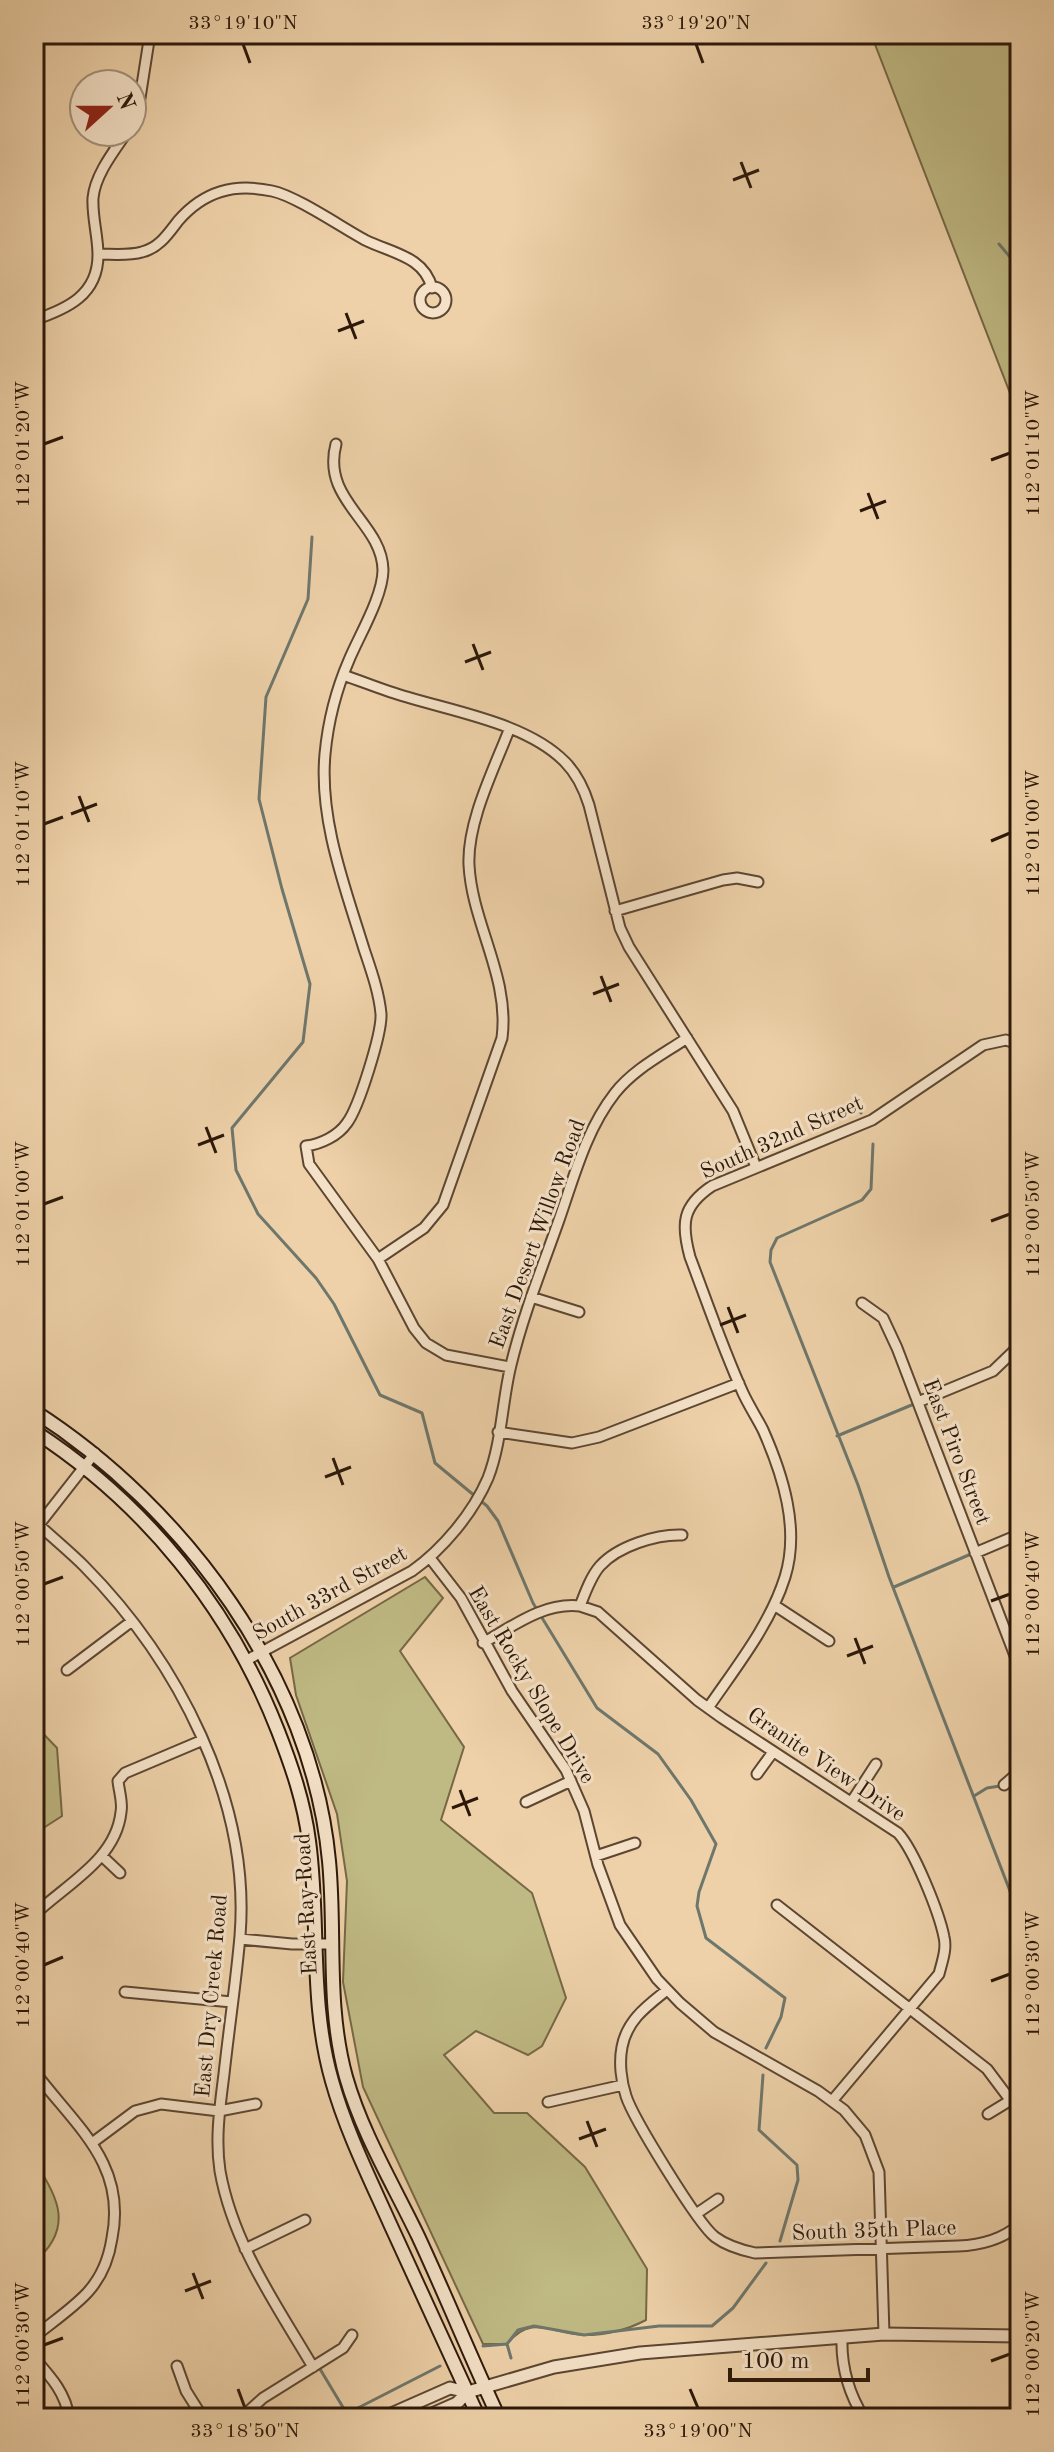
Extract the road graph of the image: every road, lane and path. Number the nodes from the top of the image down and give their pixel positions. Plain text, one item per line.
1 (150, 34) edge
2 (145, 68) edge
3 (117, 148) edge
4 (98, 254) junction
5 (432, 288) dead end
6 (34, 320) edge
7 (336, 444) dead end
8 (343, 675) junction
9 (509, 730) junction
10 (758, 882) dead end
11 (615, 911) junction
12 (687, 1038) junction
13 (1020, 1045) edge
14 (756, 1167) junction
15 (378, 1259) junction
16 (531, 1297) junction
17 (862, 1303) dead end
18 (579, 1312) dead end
19 (1020, 1345) edge
20 (510, 1367) junction
21 (739, 1383) junction
22 (918, 1402) junction
23 (34, 1411) edge
24 (34, 1431) edge
25 (498, 1432) junction
26 (95, 1453) junction
27 (85, 1468) junction
28 (36, 1528) edge
29 (1020, 1534) edge
30 (682, 1535) dead end
31 (975, 1553) junction
32 (430, 1558) junction
33 (774, 1605) junction
34 (580, 1606) junction
35 (132, 1621) junction
36 (829, 1641) dead end
37 (483, 1643) junction
38 (260, 1653) junction
39 (247, 1660) junction
40 (1020, 1669) edge
41 (67, 1670) dead end
42 (708, 1708) junction
43 (203, 1740) junction
44 (773, 1752) junction
45 (876, 1764) dead end
46 (1020, 1771) edge
47 (757, 1774) dead end
48 (571, 1781) junction
49 (1004, 1785) dead end
50 (852, 1801) junction
51 (526, 1802) dead end
52 (635, 1843) dead end
53 (102, 1856) junction
54 (596, 1856) junction
55 (120, 1873) dead end
56 (777, 1905) dead end
57 (34, 1915) edge
58 (240, 1939) junction
59 (314, 1944) junction
60 (331, 1944) junction
61 (667, 1990) junction
62 (125, 1992) dead end
63 (232, 2002) junction
64 (911, 2008) junction
65 (34, 2071) edge
66 (623, 2085) junction
67 (1011, 2100) junction
68 (832, 2101) junction
69 (548, 2102) dead end
70 (256, 2104) dead end
71 (219, 2111) junction
72 (1020, 2113) edge
73 (988, 2114) dead end
74 (92, 2143) junction
75 (718, 2199) dead end
76 (696, 2214) junction
77 (305, 2220) dead end
78 (1020, 2224) edge
79 (882, 2248) junction
80 (245, 2249) junction
81 (884, 2334) junction
82 (352, 2335) dead end
83 (1020, 2336) edge
84 (34, 2337) edge
85 (842, 2337) junction
86 (34, 2358) edge
87 (177, 2366) dead end
88 (313, 2367) junction
89 (476, 2389) junction
90 (69, 2418) edge
91 (203, 2418) edge
92 (241, 2418) edge
93 (382, 2418) edge
94 (423, 2418) edge
95 (479, 2418) edge
96 (499, 2418) edge
97 (864, 2418) edge

1 - 2 street
3 - 4 street
4 - 5 street
4 - 6 street
7 - 8 street
8 - 9 street
8 - 15 street
9 - 11 street
9 - 15 street
10 - 11 street
11 - 12 street
12 - 14 street
12 - 16 street, East Desert Willow Road
13 - 14 street, South 32nd Street
14 - 21 street, South 32nd Street
15 - 20 street
16 - 18 street
16 - 20 street, East Desert Willow Road
17 - 22 street, East Piro Street
19 - 22 street
20 - 25 street, East Desert Willow Road
21 - 25 street
21 - 33 street
22 - 31 street, East Piro Street
23 - 26 main road, East Ray Road
24 - 27 main road, East Ray Road
25 - 32 street, East Desert Willow Road
26 - 27 street
26 - 38 main road, East Ray Road
27 - 28 street
27 - 39 main road, East Ray Road
28 - 35 street, East Dry Creek Road
29 - 31 street
30 - 34 street
31 - 40 street, East Piro Street
32 - 37 street, East Rocky Slope Drive
32 - 38 street, South 33rd Street
33 - 36 street
33 - 42 street
34 - 37 street
34 - 42 street, Granite View Drive
35 - 41 street
35 - 43 street, East Dry Creek Road
37 - 48 street, East Rocky Slope Drive
38 - 39 street, South 33rd Street
38 - 60 main road, East Ray Road
39 - 59 main road, East Ray Road
42 - 44 street, Granite View Drive
43 - 53 street
43 - 58 street, East Dry Creek Road
44 - 47 street
44 - 50 street, Granite View Drive
45 - 50 street
46 - 49 street
48 - 51 street
48 - 54 street, East Rocky Slope Drive
50 - 64 street, Granite View Drive
52 - 54 street
53 - 55 street
53 - 57 street
54 - 61 street, East Rocky Slope Drive
56 - 64 street
58 - 59 street
58 - 63 street, East Dry Creek Road
59 - 60 street
59 - 89 main road, East Ray Road
60 - 89 main road, East Ray Road
61 - 66 street
61 - 68 street, East Rocky Slope Drive
62 - 63 street
63 - 71 street, East Dry Creek Road
64 - 67 street
64 - 68 street, Granite View Drive
65 - 74 street
66 - 69 street
66 - 76 street
67 - 72 street
67 - 73 street
68 - 79 street, East Rocky Slope Drive
70 - 71 street
71 - 74 street
71 - 80 street, East Dry Creek Road
74 - 84 street
75 - 76 street
76 - 79 street, South 35th Place
77 - 80 street
78 - 79 street, South 35th Place
79 - 81 street, East Rocky Slope Drive
80 - 88 street, East Dry Creek Road
81 - 83 street
81 - 85 street
82 - 88 street
85 - 89 street
85 - 97 street
86 - 90 street
87 - 91 street
88 - 92 street
89 - 93 street
89 - 94 street
89 - 95 main road, East Ray Road
89 - 96 main road, East Ray Road

